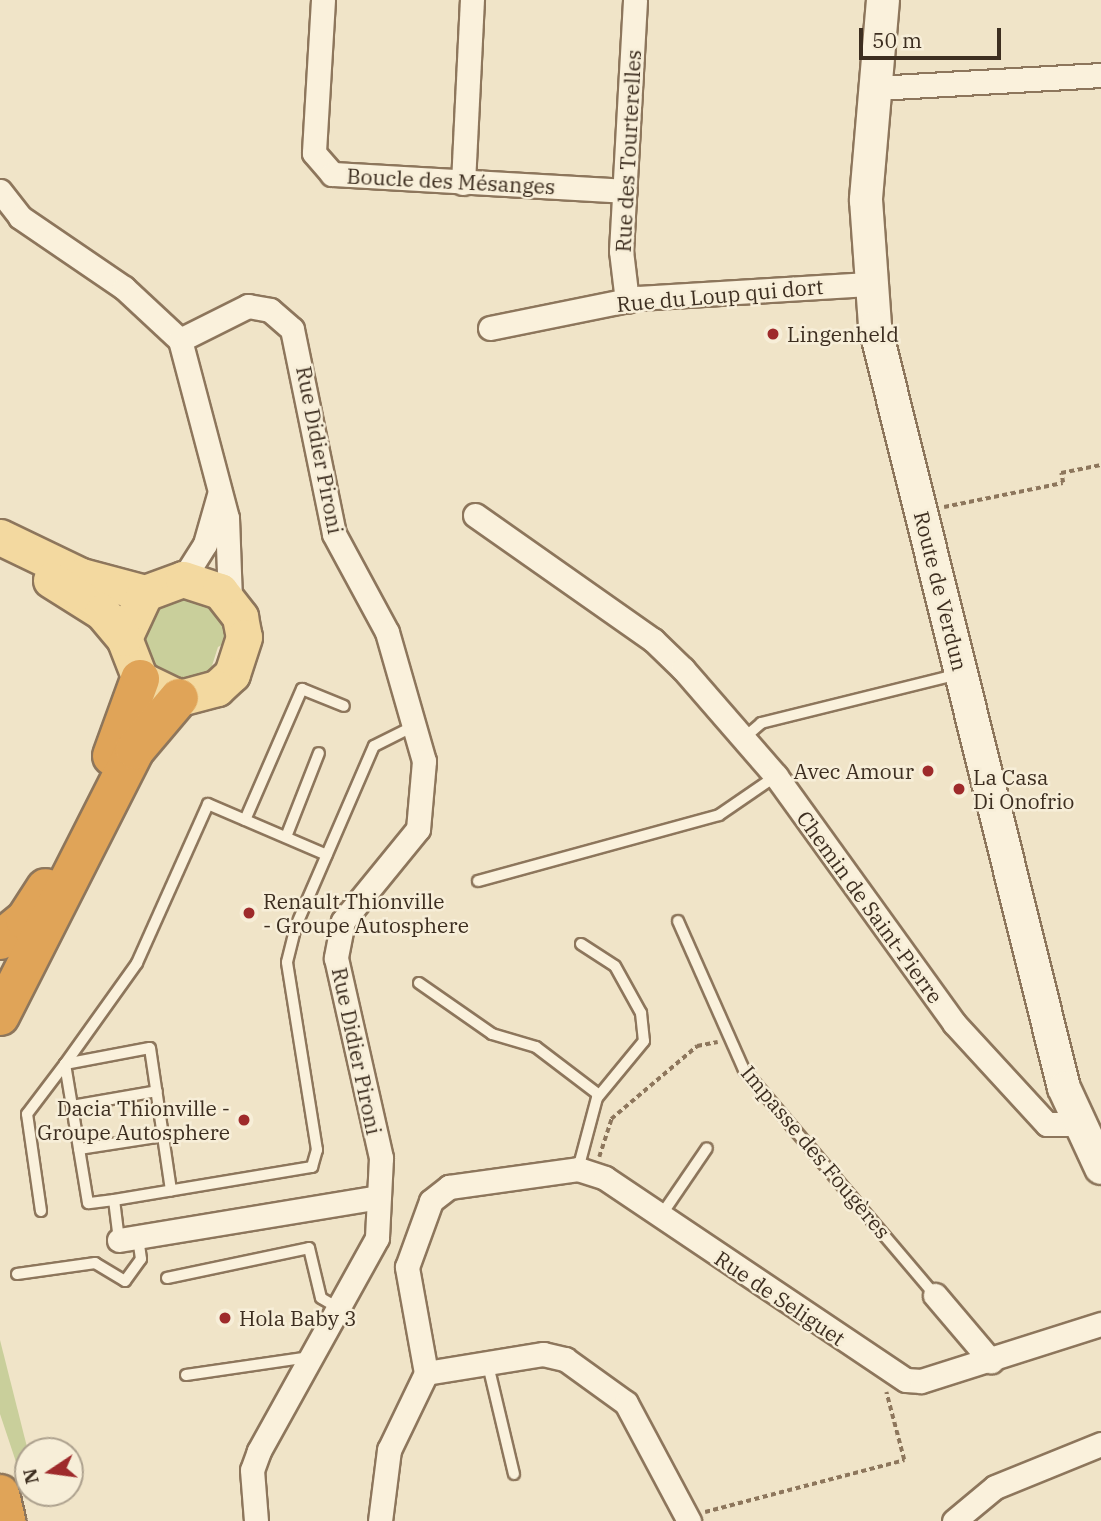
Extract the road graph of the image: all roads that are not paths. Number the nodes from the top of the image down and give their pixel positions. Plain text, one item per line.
1 (323, 0) edge
2 (472, 0) edge
3 (635, 0) edge
4 (883, 0) edge
5 (1101, 75) edge
6 (876, 88) junction
7 (463, 183) junction
8 (0, 191) edge
9 (625, 191) junction
10 (869, 284) junction
11 (627, 301) junction
12 (490, 328) dead end
13 (180, 341) junction
14 (220, 492) junction
15 (475, 515) dead end
16 (0, 537) edge
17 (0, 556) edge
18 (183, 579) junction
19 (145, 593) junction
20 (230, 600) junction
21 (124, 638) junction
22 (961, 673) junction
23 (140, 679) junction
24 (179, 698) junction
25 (344, 706) dead end
26 (414, 726) junction
27 (744, 738) junction
28 (319, 753) dead end
29 (776, 776) junction
30 (245, 820) junction
31 (286, 837) junction
32 (327, 855) junction
33 (478, 881) dead end
34 (678, 921) dead end
35 (0, 940) edge
36 (581, 944) dead end
37 (419, 983) dead end
38 (0, 1016) edge
39 (65, 1064) junction
40 (157, 1091) junction
41 (597, 1098) junction
42 (72, 1106) junction
43 (1077, 1124) junction
44 (163, 1136) junction
45 (706, 1148) dead end
46 (79, 1149) junction
47 (1101, 1168) edge
48 (586, 1171) junction
49 (171, 1190) junction
50 (378, 1197) junction
51 (114, 1200) junction
52 (41, 1211) dead end
53 (660, 1217) junction
54 (129, 1239) junction
55 (17, 1274) dead end
56 (167, 1278) dead end
57 (935, 1295) joint
58 (338, 1308) junction
59 (1101, 1324) edge
60 (312, 1356) junction
61 (990, 1361) junction
62 (488, 1365) junction
63 (426, 1373) junction
64 (186, 1375) dead end
65 (1101, 1444) edge
66 (514, 1474) dead end
67 (0, 1494) edge
68 (688, 1518) edge
69 (6, 1521) edge
70 (256, 1521) edge
71 (380, 1521) edge
72 (954, 1521) edge

1 - 7 street, Boucle des Mésanges
2 - 7 street
3 - 9 street, Rue des Tourterelles
4 - 6 main road, Route de Verdun
5 - 6 street
6 - 10 main road, Route de Verdun
7 - 9 street, Boucle des Mésanges
8 - 13 street
9 - 11 street, Rue des Tourterelles
10 - 11 street, Rue du Loup qui dort
10 - 22 main road, Route de Verdun
11 - 12 street, Rue du Loup qui dort
13 - 14 street
13 - 26 street, Rue Didier Pironi
14 - 18 street
14 - 20 street
15 - 27 street, Chemin de Saint-Pierre
16 - 19 main road
17 - 21 main road
18 - 19 main road
18 - 20 main road
19 - 21 main road
20 - 24 main road
21 - 23 main road
22 - 27 lane
22 - 43 main road, Route de Verdun
23 - 24 main road
23 - 35 highway
24 - 38 highway
25 - 30 lane
26 - 32 lane
26 - 50 street, Rue Didier Pironi
27 - 29 street, Chemin de Saint-Pierre
28 - 31 lane
29 - 33 lane
29 - 43 street, Chemin de Saint-Pierre
30 - 31 lane
30 - 39 lane
31 - 32 lane
32 - 49 lane
34 - 57 lane, Impasse des Fougères
36 - 41 lane
37 - 41 lane
39 - 40 lane
39 - 42 lane
39 - 52 lane
40 - 42 lane
40 - 44 lane
41 - 48 lane
42 - 46 lane
43 - 47 main road, Route de Verdun
44 - 46 lane
44 - 49 lane
45 - 53 lane
46 - 51 lane
48 - 53 street, Rue de Seliguet
48 - 63 street
49 - 51 lane
50 - 54 street
50 - 58 street, Rue Didier Pironi
51 - 54 lane
53 - 61 street, Rue de Seliguet
54 - 55 lane
56 - 58 lane
57 - 61 street, Impasse des Fougères
58 - 60 street, Rue Didier Pironi
59 - 61 street, Rue de Seliguet
60 - 64 lane
60 - 70 street, Rue Didier Pironi
62 - 63 street
62 - 66 lane
62 - 68 street
63 - 71 street
65 - 72 street
67 - 69 highway

